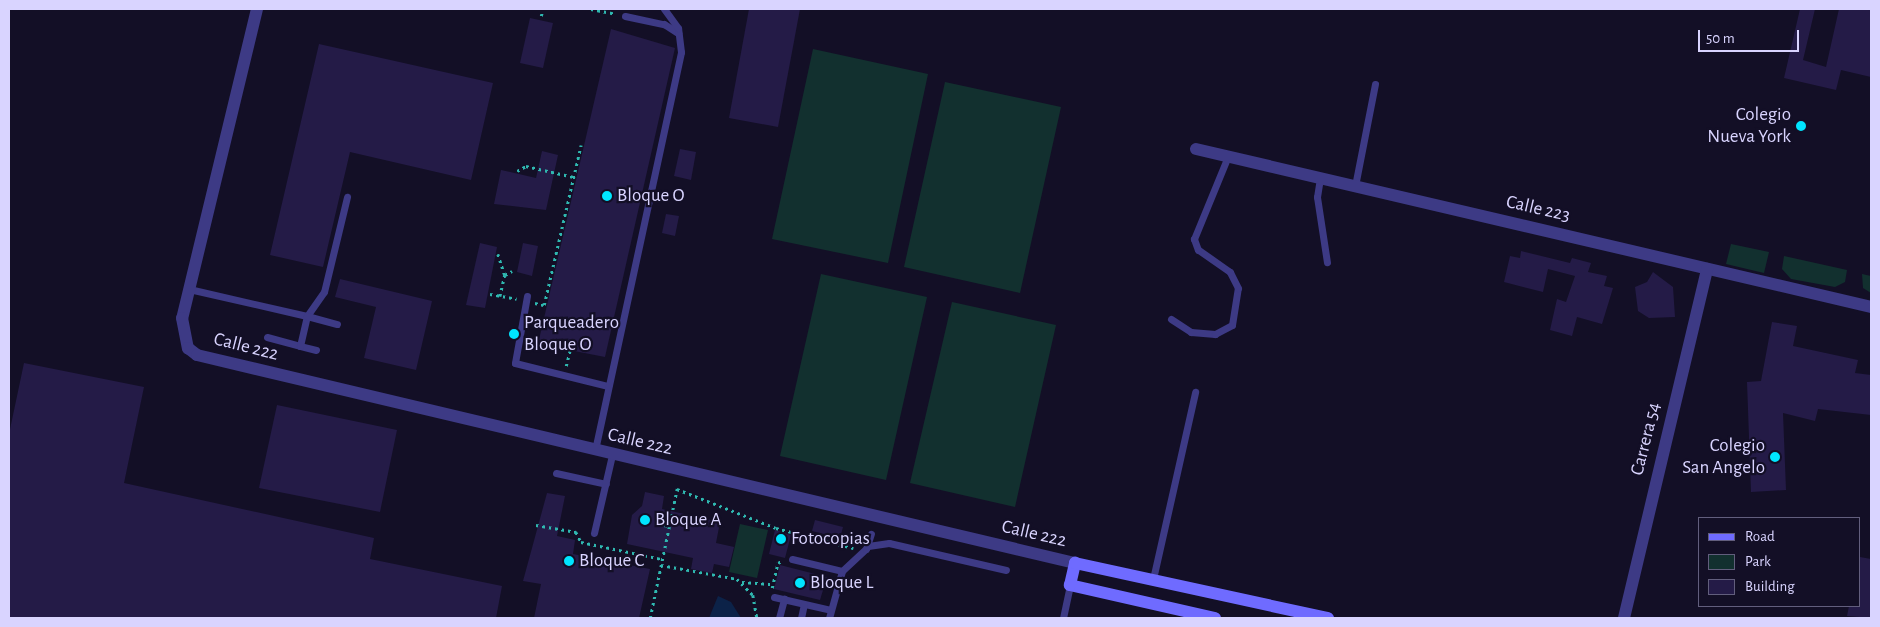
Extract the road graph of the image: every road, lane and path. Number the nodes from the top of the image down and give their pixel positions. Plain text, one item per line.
1 (257, 9) edge
2 (543, 9) edge
3 (591, 9) edge
4 (664, 9) edge
5 (541, 16) dead end
6 (625, 16) joint
7 (681, 37) junction
8 (1375, 84) dead end
9 (581, 145) dead end
10 (1196, 148) dead end
11 (1228, 156) junction
12 (517, 171) dead end
13 (574, 177) junction
14 (1320, 178) junction
15 (1355, 186) junction
16 (347, 197) dead end
17 (498, 254) dead end
18 (1327, 262) dead end
19 (1707, 269) junction
20 (512, 271) dead end
21 (506, 275) junction
22 (189, 289) junction
23 (490, 294) dead end
24 (500, 296) junction
25 (526, 298) junction
26 (1871, 307) edge
27 (307, 316) junction
28 (1171, 319) dead end
29 (337, 324) dead end
30 (267, 338) dead end
31 (300, 346) junction
32 (316, 350) dead end
33 (570, 350) dead end
34 (564, 375) junction
35 (608, 386) junction
36 (1195, 392) dead end
37 (594, 451) junction
38 (612, 455) junction
39 (556, 473) dead end
40 (606, 484) junction
41 (658, 524) dead end
42 (571, 526) dead end
43 (669, 526) junction
44 (570, 532) dead end
45 (594, 533) dead end
46 (871, 534) dead end
47 (866, 548) junction
48 (792, 559) joint
49 (1075, 563) junction
50 (661, 565) junction
51 (1006, 570) dead end
52 (842, 571) junction
53 (1153, 579) junction
54 (741, 582) junction
55 (773, 584) junction
56 (1070, 585) junction
57 (774, 597) joint
58 (784, 599) junction
59 (804, 604) junction
60 (831, 610) junction
61 (650, 618) edge
62 (757, 618) edge
63 (779, 618) edge
64 (800, 618) edge
65 (829, 618) edge
66 (1064, 618) edge
67 (1215, 618) edge
68 (1328, 618) edge
69 (1624, 618) edge

1 - 22 street
2 - 5 path
3 - 6 path
4 - 7 lane
6 - 7 lane
7 - 35 lane
8 - 15 lane
9 - 13 path
10 - 11 street, Calle 223
11 - 14 street, Calle 223
11 - 28 lane
12 - 13 path
13 - 25 path
14 - 15 street, Calle 223
14 - 18 lane
15 - 19 street, Calle 223
16 - 27 lane
17 - 21 path
19 - 26 street, Calle 223
19 - 69 street, Carrera 54
20 - 21 path
21 - 24 path
22 - 27 lane
22 - 37 street, Calle 222
23 - 24 path
24 - 25 path
25 - 34 lane
27 - 29 lane
27 - 31 lane
30 - 31 lane
31 - 32 lane
33 - 34 path
34 - 35 lane
35 - 37 lane
36 - 53 lane
37 - 38 street, Calle 222
38 - 40 lane
38 - 49 street, Calle 222
39 - 40 lane
40 - 45 lane
41 - 43 path
42 - 44 path
43 - 47 path
43 - 50 path
46 - 47 lane
47 - 51 lane
47 - 52 lane
48 - 52 lane
48 - 55 path
49 - 53 street, Calle 222
49 - 56 street, Calle 222
50 - 54 path
50 - 61 path
52 - 60 lane
53 - 68 street, Calle 222
54 - 55 path
54 - 62 path
55 - 57 path
56 - 66 lane
56 - 67 street
57 - 58 lane
58 - 59 lane
58 - 63 lane
59 - 60 lane
59 - 64 lane
60 - 65 lane

